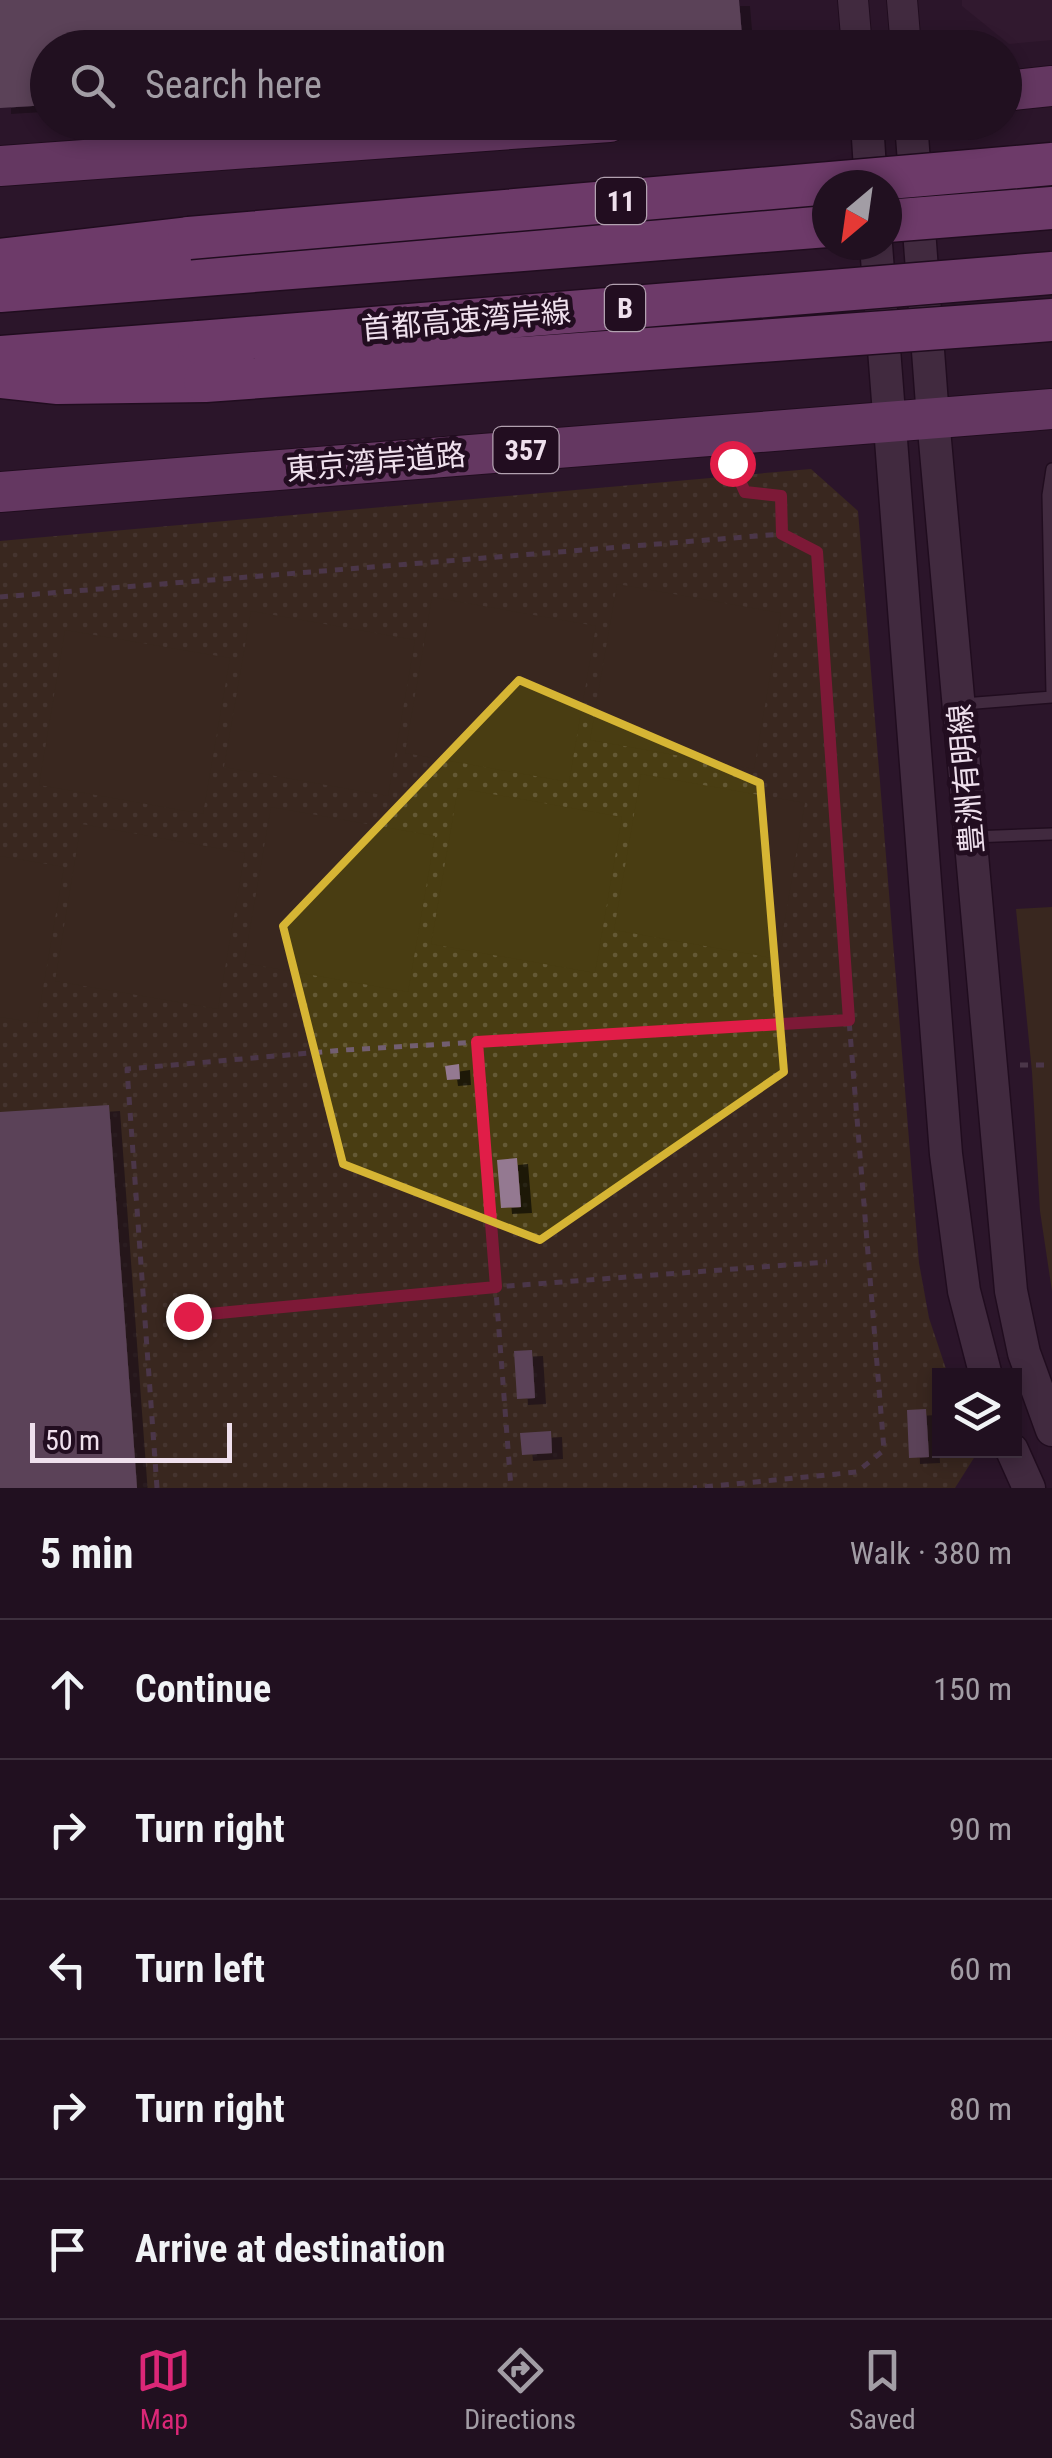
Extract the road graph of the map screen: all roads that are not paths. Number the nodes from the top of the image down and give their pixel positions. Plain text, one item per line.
1 (854, 0) edge
2 (902, 0) edge
3 (856, 30) edge
4 (904, 30) edge
5 (1052, 86) edge
6 (1022, 89) edge
7 (360, 140) edge
8 (868, 140) edge
9 (912, 140) edge
10 (1052, 164) edge
11 (0, 166) edge
12 (871, 170) edge
13 (1052, 208) edge
14 (902, 220) edge
15 (812, 227) edge
16 (191, 257) junction
17 (0, 260) edge
18 (877, 260) edge
19 (1052, 274) edge
20 (0, 291) edge
21 (1052, 320) edge
22 (0, 357) edge
23 (202, 362) junction
24 (0, 377) edge
25 (1052, 409) edge
26 (933, 418) junction
27 (890, 421) junction
28 (1052, 469) edge
29 (0, 492) edge
30 (1052, 695) edge
31 (959, 704) junction
32 (1052, 834) edge
33 (971, 837) junction
34 (984, 1368) edge
35 (1052, 1430) edge
36 (1016, 1458) edge
37 (1029, 1488) edge

1 - 3 street
2 - 4 street
5 - 6 highway
7 - 11 highway
8 - 12 main road
9 - 26 main road, 豊洲有明線
10 - 16 highway, 11, bridge
13 - 14 highway, bridge
15 - 16 highway, B
16 - 17 highway, 11
16 - 20 highway, B
18 - 27 main road, 豊洲有明線
19 - 23 highway, 首都高速湾岸線 / B, bridge
21 - 23 highway, bridge
22 - 23 highway, 首都高速湾岸線 / B
23 - 24 highway
25 - 26 highway, 東京湾岸道路 / 357
26 - 27 highway, 東京湾岸道路 / 357
26 - 31 main road, 豊洲有明線
27 - 29 highway, 東京湾岸道路 / 357
27 - 34 main road, 豊洲有明線
28 - 30 lane
30 - 31 lane
31 - 33 main road, 豊洲有明線
32 - 33 lane
33 - 35 main road, 豊洲有明線
36 - 37 main road

